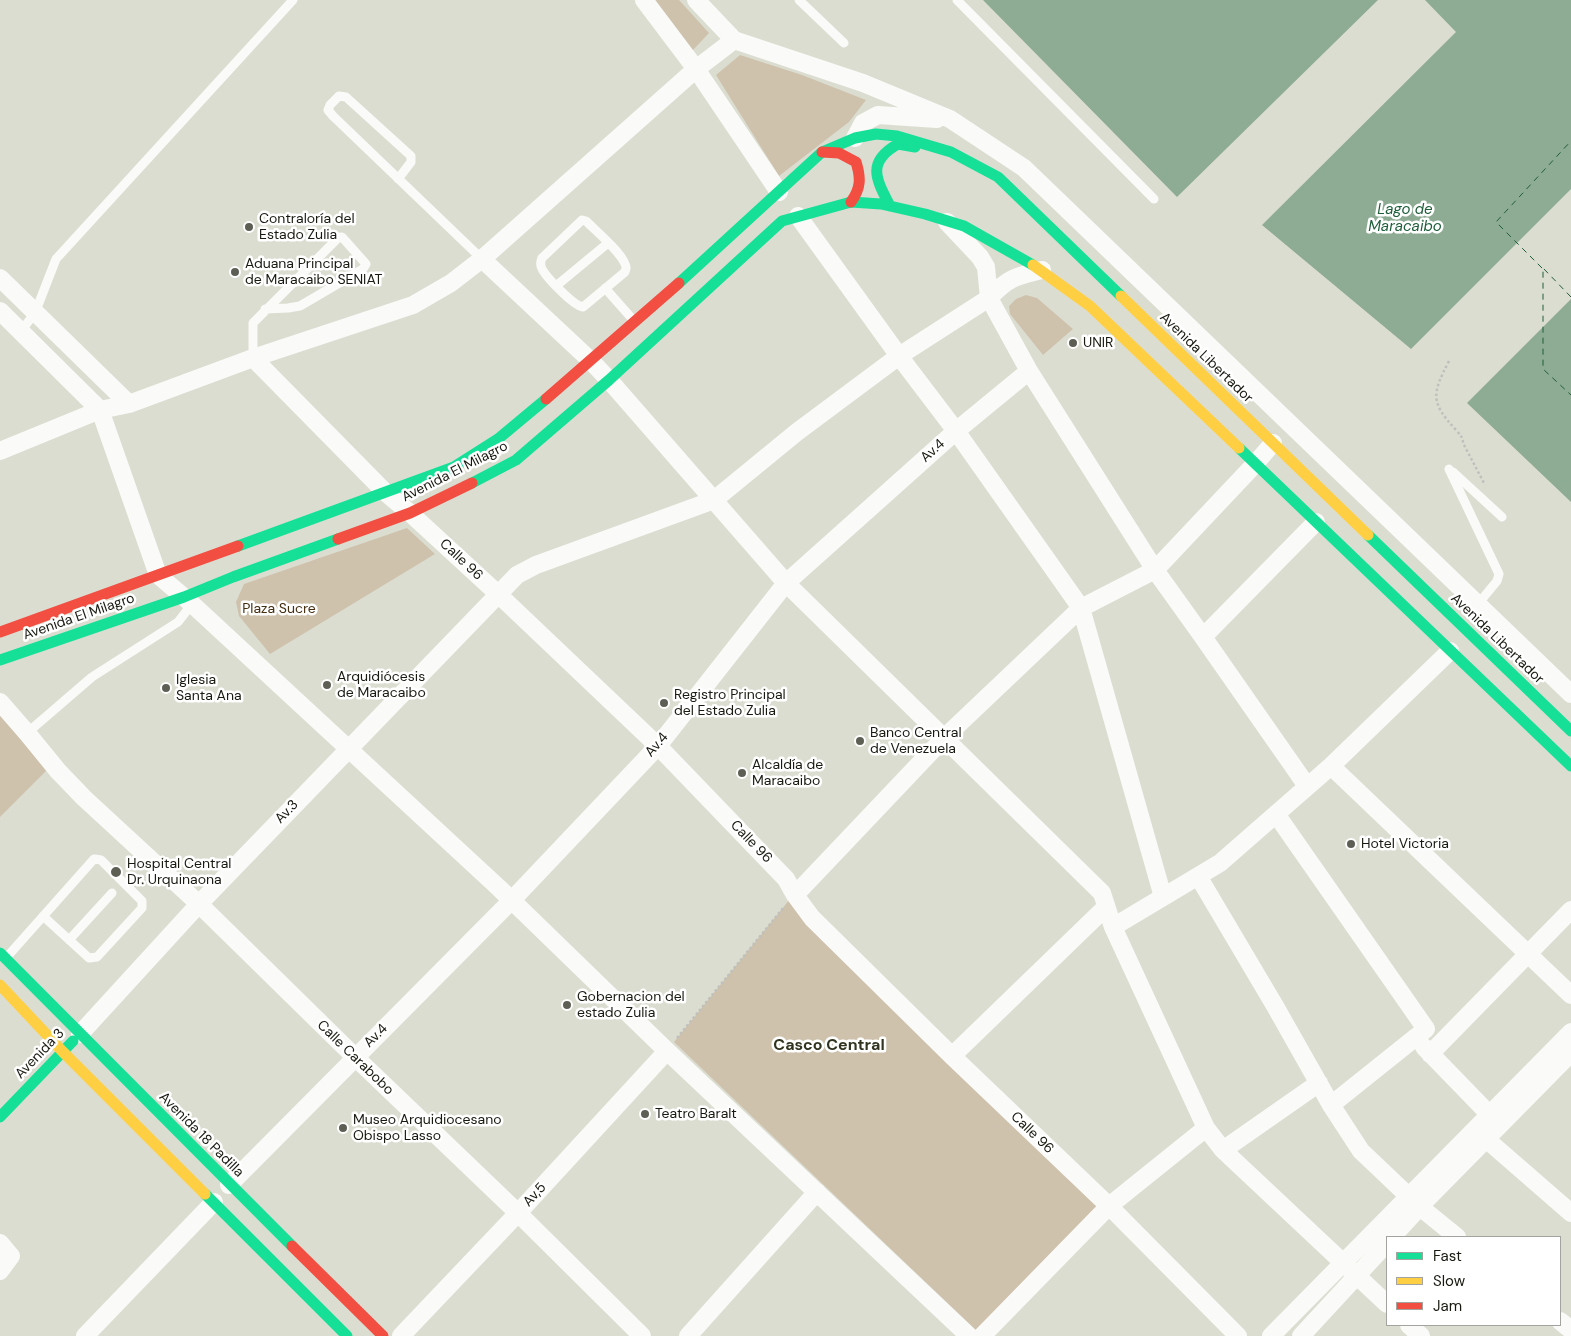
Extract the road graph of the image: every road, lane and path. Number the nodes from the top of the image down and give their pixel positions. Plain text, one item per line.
1 (293, 0) edge
2 (644, 0) edge
3 (696, 0) edge
4 (799, 0) edge
5 (957, 0) edge
6 (734, 40) junction
7 (844, 43) dead end
8 (696, 69) junction
9 (950, 120) junction
10 (855, 138) junction
11 (822, 152) junction
12 (951, 152) junction
13 (398, 179) junction
14 (779, 192) junction
15 (1154, 199) dead end
16 (850, 202) junction
17 (890, 206) junction
18 (798, 216) junction
19 (944, 220) junction
20 (608, 243) junction
21 (482, 259) junction
22 (1042, 270) junction
23 (0, 278) edge
24 (556, 286) junction
25 (606, 288) junction
26 (989, 298) junction
27 (1170, 307) junction
28 (265, 309) junction
29 (0, 311) edge
30 (35, 313) junction
31 (635, 322) junction
32 (1154, 328) junction
33 (21, 331) junction
34 (899, 356) junction
35 (253, 358) junction
36 (592, 361) junction
37 (1450, 361) dead end
38 (1029, 371) junction
39 (609, 380) junction
40 (129, 404) junction
41 (100, 410) junction
42 (956, 431) junction
43 (1273, 443) junction
44 (0, 451) edge
45 (1255, 464) junction
46 (384, 492) junction
47 (1489, 493) dead end
48 (714, 500) junction
49 (410, 513) junction
50 (1502, 517) dead end
51 (1316, 522) junction
52 (1155, 570) junction
53 (158, 575) junction
54 (786, 583) junction
55 (498, 594) junction
56 (188, 600) junction
57 (1478, 604) junction
58 (1081, 608) junction
59 (0, 632) edge
60 (1203, 637) junction
61 (1450, 651) junction
62 (0, 660) edge
63 (1571, 694) edge
64 (0, 702) edge
65 (1571, 731) edge
66 (28, 733) junction
67 (944, 738) junction
68 (658, 746) junction
69 (348, 750) junction
70 (1331, 766) junction
71 (1571, 766) edge
72 (1308, 786) junction
73 (1276, 814) junction
74 (1198, 876) junction
75 (112, 892) dead end
76 (795, 895) junction
77 (1163, 897) junction
78 (511, 901) junction
79 (199, 904) junction
80 (1106, 908) junction
81 (1571, 910) edge
82 (43, 916) junction
83 (1113, 927) junction
84 (68, 940) junction
85 (1528, 954) junction
86 (3, 955) edge
87 (0, 985) edge
88 (1571, 995) edge
89 (1571, 1032) edge
90 (80, 1034) junction
91 (1415, 1038) junction
92 (667, 1051) junction
93 (63, 1052) junction
94 (1430, 1054) junction
95 (1571, 1054) edge
96 (952, 1056) junction
97 (355, 1058) junction
98 (1319, 1083) junction
99 (1331, 1105) junction
100 (1490, 1114) junction
101 (0, 1117) edge
102 (1206, 1128) junction
103 (1486, 1139) junction
104 (1223, 1150) junction
105 (230, 1184) junction
106 (817, 1192) junction
107 (1414, 1201) junction
108 (214, 1202) junction
109 (1109, 1206) junction
110 (1571, 1213) edge
111 (518, 1214) junction
112 (1393, 1236) edge
113 (1456, 1236) edge
114 (0, 1243) edge
115 (1386, 1244) edge
116 (1344, 1262) junction
117 (0, 1271) edge
118 (1358, 1275) junction
119 (1386, 1303) edge
120 (1561, 1322) edge
121 (1410, 1326) edge
122 (1571, 1331) edge
123 (86, 1336) edge
124 (348, 1336) edge
125 (383, 1336) edge
126 (402, 1336) edge
127 (642, 1336) edge
128 (688, 1336) edge
129 (968, 1336) edge
130 (982, 1336) edge
131 (1238, 1336) edge
132 (1271, 1336) edge
133 (1301, 1336) edge
134 (1421, 1336) edge
135 (1568, 1336) edge

1 - 30 lane
2 - 8 street
3 - 6 street
4 - 7 lane
5 - 15 lane
6 - 8 street
6 - 9 street
8 - 14 street
8 - 21 street
9 - 10 street
9 - 27 street
10 - 11 main road, Avenida Libertador
10 - 12 main road, Avenida Libertador
11 - 14 main road, Avenida Libertador
11 - 16 main road
12 - 17 main road
12 - 32 main road, Avenida Libertador
13 - 13 lane
13 - 21 lane
14 - 31 main road, Avenida El Milagro
16 - 17 main road
16 - 18 main road
17 - 19 main road
18 - 34 street
18 - 39 main road, Avenida El Milagro
19 - 22 main road
19 - 26 street
20 - 24 lane
20 - 24 lane
20 - 25 lane
21 - 35 street
21 - 36 street
22 - 26 street, Av.3
22 - 45 main road
23 - 30 street
24 - 25 lane
25 - 31 lane
26 - 34 street, Av.3
26 - 38 street
27 - 32 street
27 - 57 street
28 - 28 lane
28 - 35 lane
29 - 33 street
30 - 33 lane
30 - 40 street
31 - 36 main road, Avenida El Milagro
32 - 43 main road, Avenida Libertador
33 - 41 street
34 - 42 street
34 - 48 street, Av.3
35 - 40 street
35 - 46 street, Calle 96
36 - 39 street
36 - 46 main road, Avenida El Milagro
37 - 47 path
38 - 42 street, Av.4
38 - 52 street
39 - 48 street
39 - 49 main road, Avenida El Milagro
40 - 41 street
41 - 44 street
41 - 53 street
42 - 54 street, Av.4
42 - 58 street
43 - 45 street
43 - 65 main road, Avenida Libertador
45 - 51 main road
45 - 52 street
46 - 49 street, Calle 96
46 - 53 main road, Avenida El Milagro
48 - 54 street
48 - 55 street, Av.3
49 - 55 street, Calle 96
49 - 56 main road, Avenida El Milagro
50 - 57 lane
51 - 60 street
51 - 61 main road
52 - 58 street
52 - 60 street
53 - 56 street
53 - 59 main road, Avenida El Milagro
54 - 67 street
54 - 68 street, Av.4
55 - 68 street, Calle 96
55 - 69 street, Av.3
56 - 62 main road, Avenida El Milagro
56 - 66 lane
56 - 69 street
57 - 63 street
58 - 67 street
58 - 77 street
60 - 72 street
61 - 70 street
61 - 71 main road
64 - 66 street, Calle Carabobo
66 - 79 street, Calle Carabobo
67 - 76 street
67 - 80 street
68 - 76 street, Calle 96
68 - 78 street, Av.4
69 - 78 street
69 - 79 street, Av.3
70 - 72 street
70 - 85 street
72 - 73 street
73 - 74 street
73 - 91 street
74 - 77 street
74 - 98 street
75 - 84 lane
76 - 92 path
76 - 96 street, Calle 96
77 - 83 street
78 - 92 street
78 - 97 street, Av.4
79 - 90 street, Av.3
79 - 97 street, Calle Carabobo
80 - 83 street
80 - 96 street
81 - 85 street
82 - 84 lane
82 - 84 lane
82 - 86 lane
83 - 102 street
85 - 88 street
85 - 94 street
86 - 90 main road, Avenida 18 Padilla
87 - 93 main road
89 - 100 street
90 - 93 main road, Avenida 3
90 - 105 main road, Avenida 18 Padilla
91 - 94 street
91 - 99 street
92 - 106 street
92 - 111 street, Av,5
93 - 101 main road, Avenida 3
93 - 108 main road
94 - 100 street
95 - 103 street
96 - 109 street, Calle 96
97 - 105 street, Av.4
97 - 111 street, Calle Carabobo
98 - 99 street
98 - 104 street
99 - 107 street
100 - 107 street
102 - 104 street
102 - 109 street
103 - 107 street
103 - 110 street
104 - 116 street
105 - 125 main road, Avenida 18 Padilla
106 - 128 street
106 - 129 street
107 - 112 street
107 - 113 street
107 - 116 street
108 - 123 street
108 - 124 main road
109 - 130 street
109 - 131 street, Calle 96
111 - 126 street, Av,5
111 - 127 street, Calle Carabobo
114 - 117 street
115 - 118 street
116 - 118 street
116 - 132 street
118 - 119 street
118 - 133 street
120 - 122 street
121 - 134 street
122 - 135 street

